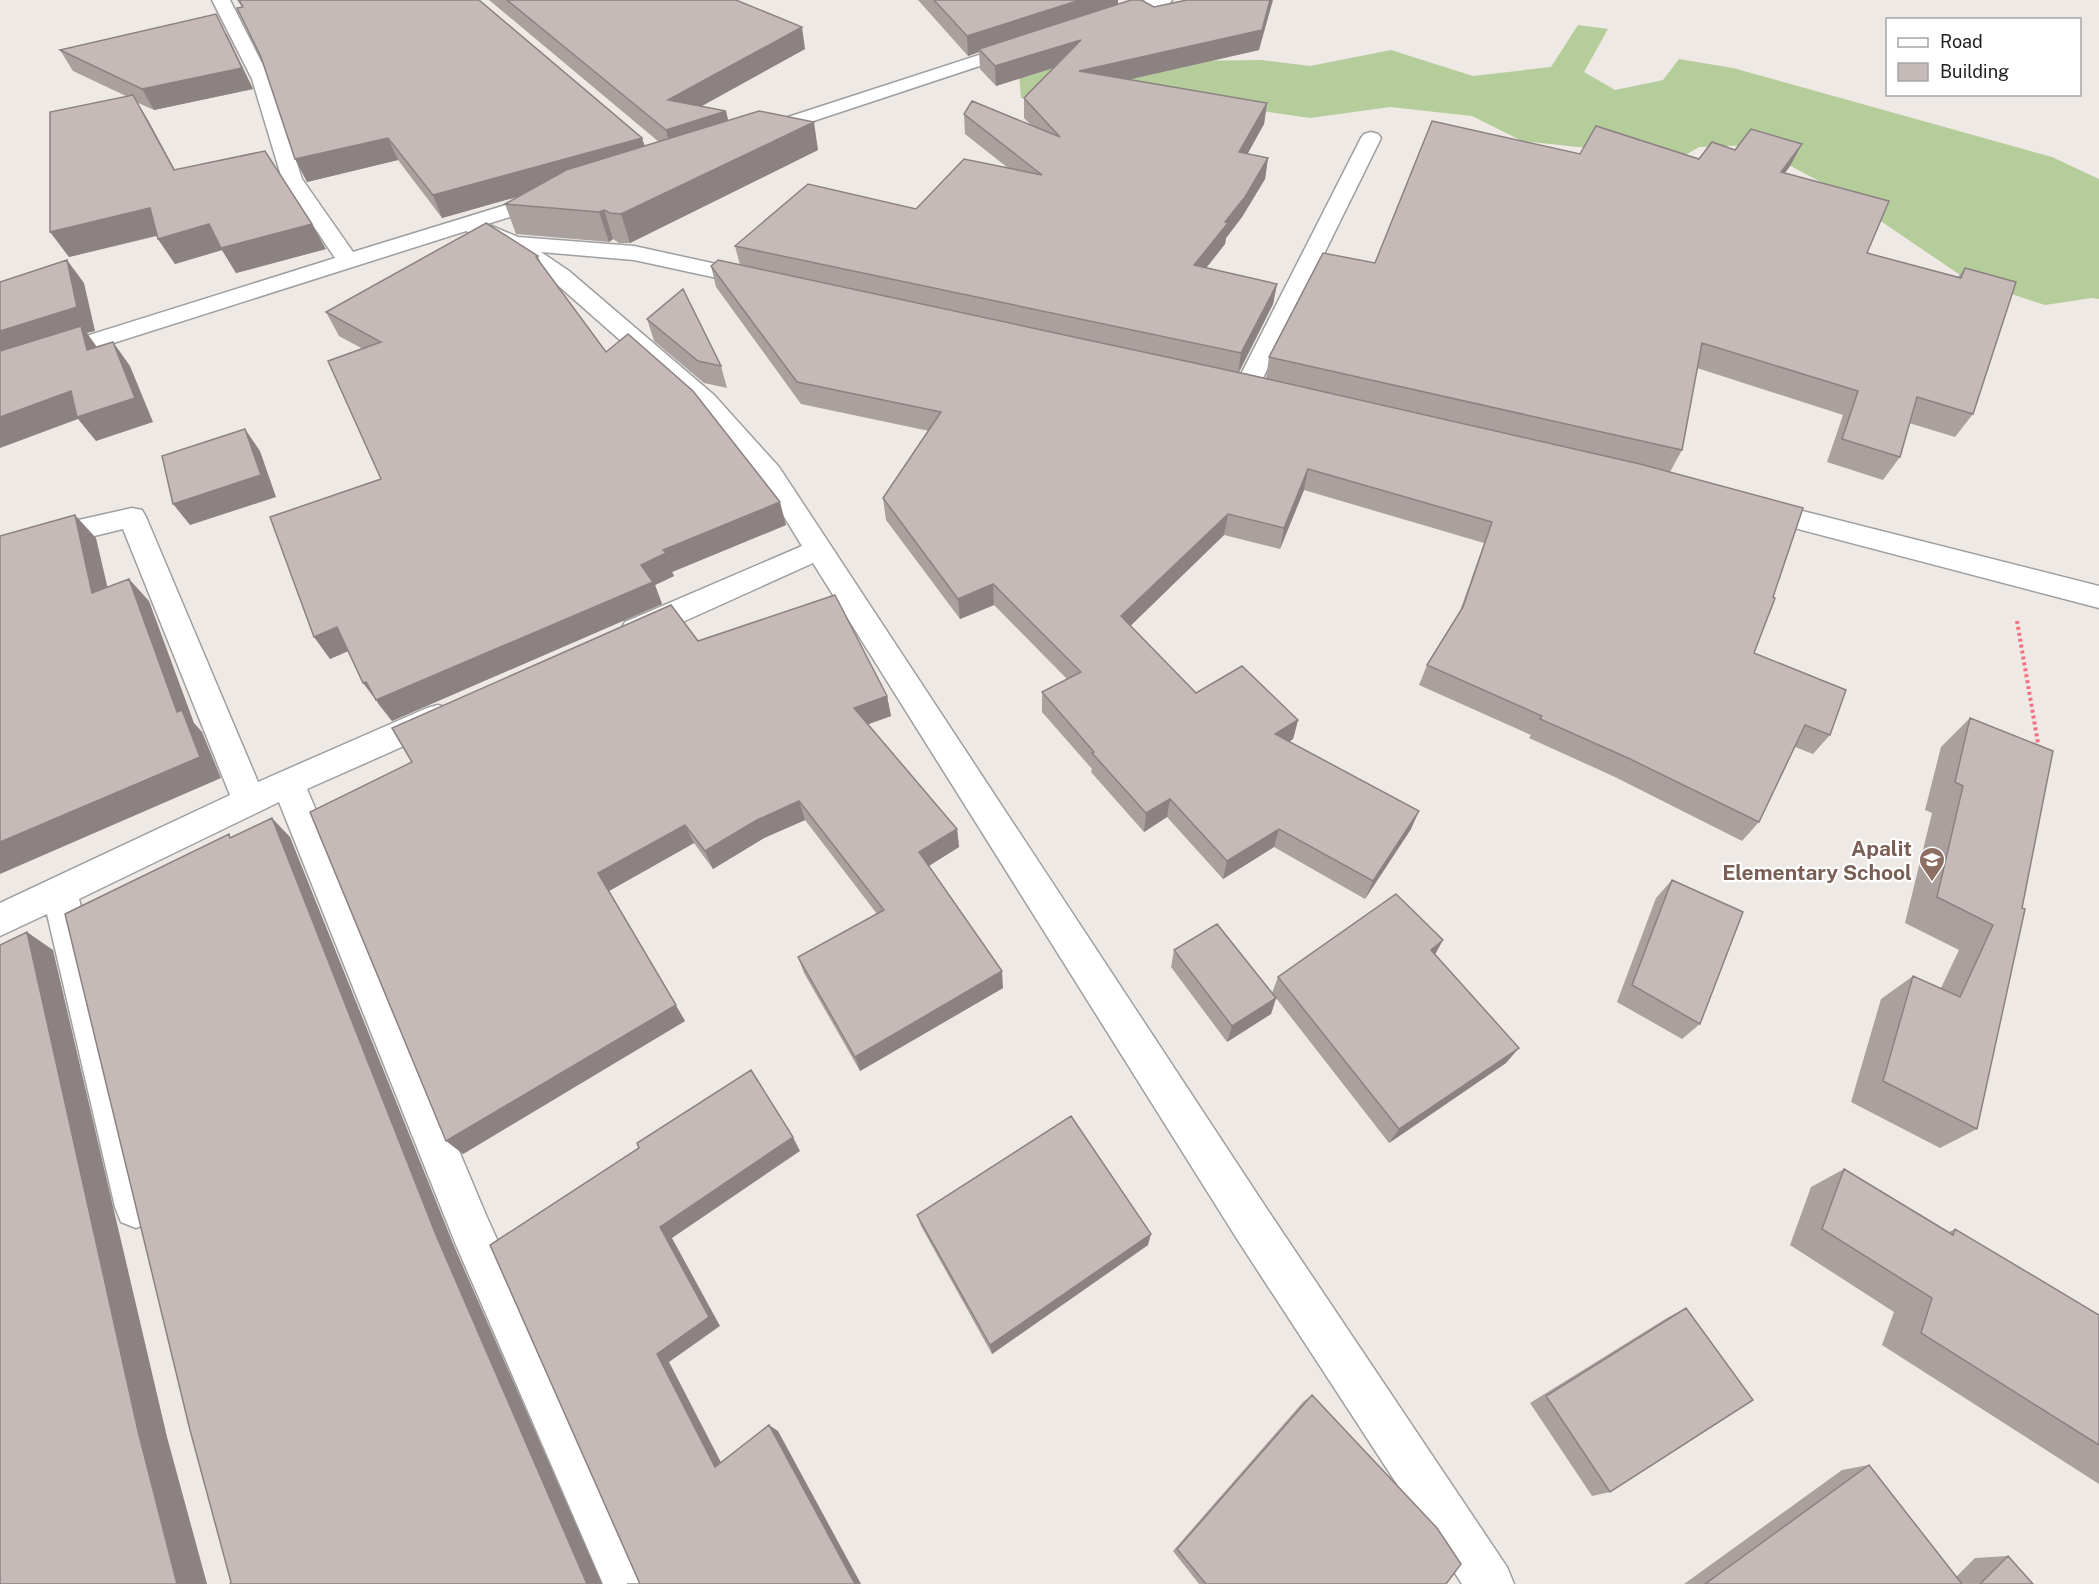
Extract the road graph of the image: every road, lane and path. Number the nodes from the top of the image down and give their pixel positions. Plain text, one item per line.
1 (221, 0) edge
2 (1164, 0) edge
3 (1085, 26) edge
4 (1040, 41) edge
5 (1371, 138) dead end
6 (735, 140) edge
7 (566, 193) edge
8 (465, 223) junction
9 (512, 242) junction
10 (348, 261) junction
11 (773, 283) edge
12 (0, 371) edge
13 (1247, 386) edge
14 (1733, 502) edge
15 (818, 550) junction
16 (0, 553) edge
17 (2009, 576) junction
18 (2099, 597) edge
19 (612, 640) edge
20 (461, 707) edge
21 (2040, 751) edge
22 (288, 783) junction
23 (249, 801) junction
24 (59, 891) junction
25 (0, 920) edge
26 (144, 1239) edge
27 (628, 1584) edge
28 (1490, 1584) edge

1 - 10 street
2 - 3 street
4 - 6 street
5 - 13 street
7 - 8 street
8 - 9 street
8 - 10 street
9 - 11 street
9 - 15 street
10 - 12 street
14 - 17 street
15 - 19 street
15 - 28 street
16 - 23 street
17 - 18 street
17 - 21 path
20 - 22 street
22 - 23 street
22 - 27 street
23 - 24 street
24 - 25 street
24 - 26 street

